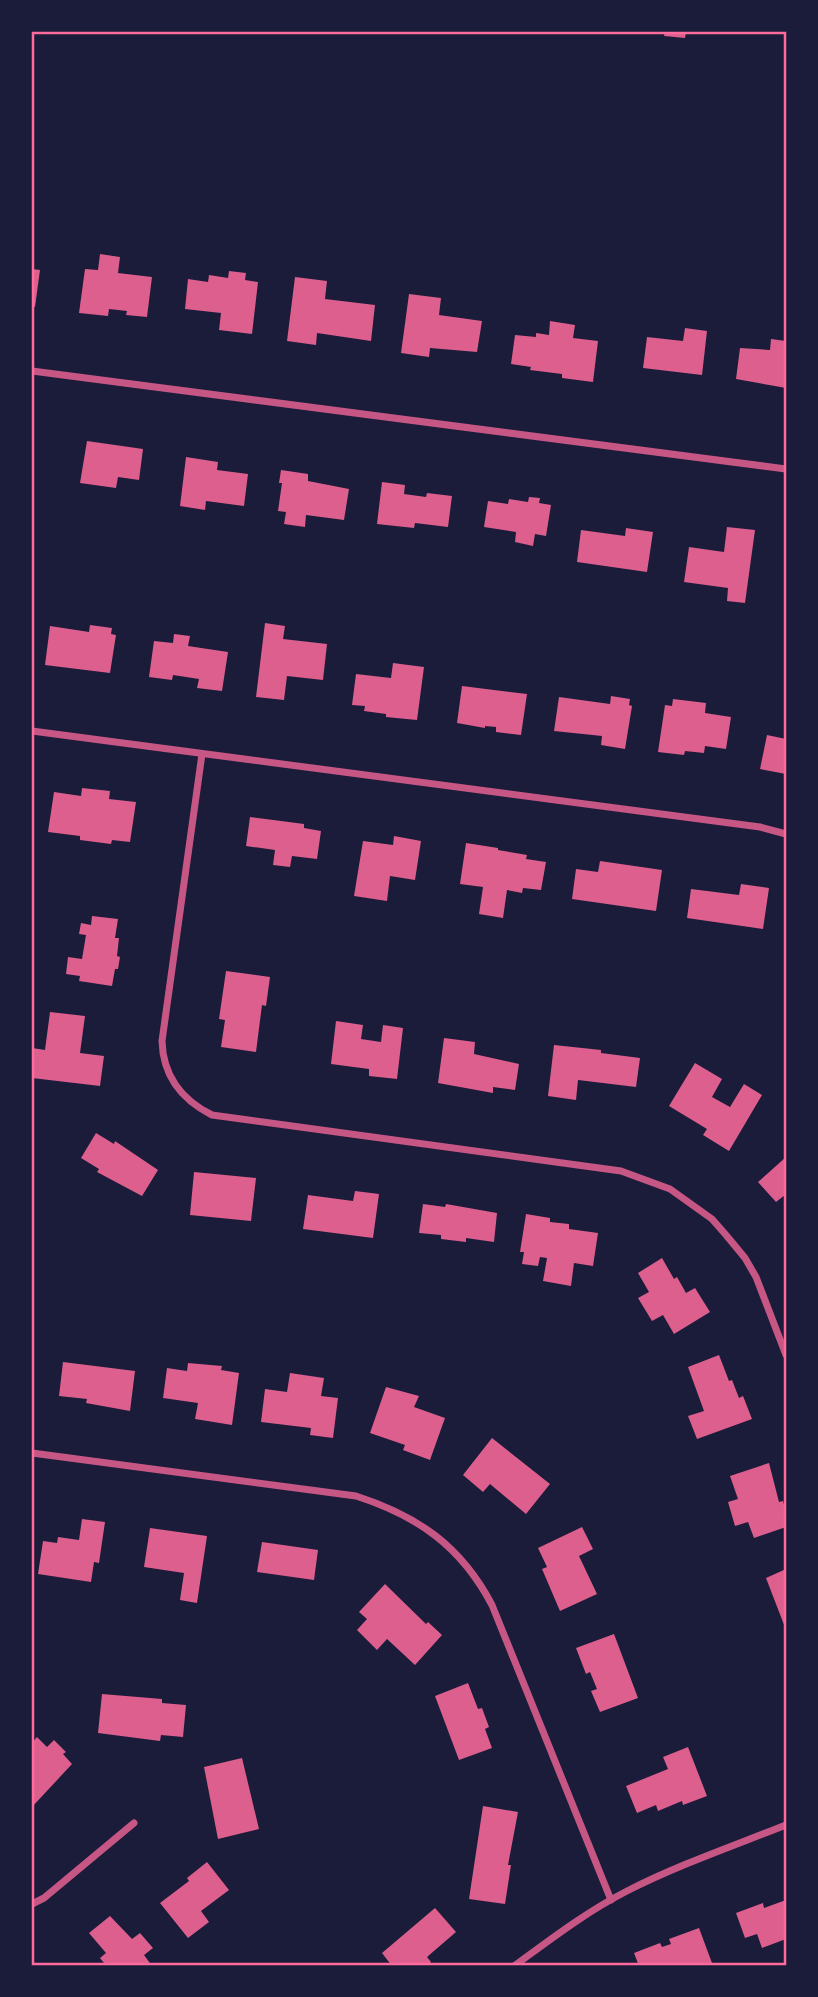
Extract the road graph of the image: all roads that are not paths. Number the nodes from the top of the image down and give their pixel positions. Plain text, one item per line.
1 (32, 371) edge
2 (786, 469) edge
3 (32, 732) edge
4 (202, 754) junction
5 (786, 834) edge
6 (786, 1356) edge
7 (32, 1453) edge
8 (134, 1823) dead end
9 (786, 1825) edge
10 (611, 1900) junction
11 (32, 1904) edge
12 (514, 1965) edge

1 - 2 street
3 - 4 street
4 - 5 street
4 - 6 street
7 - 10 street
8 - 11 street
9 - 10 street
10 - 12 street

